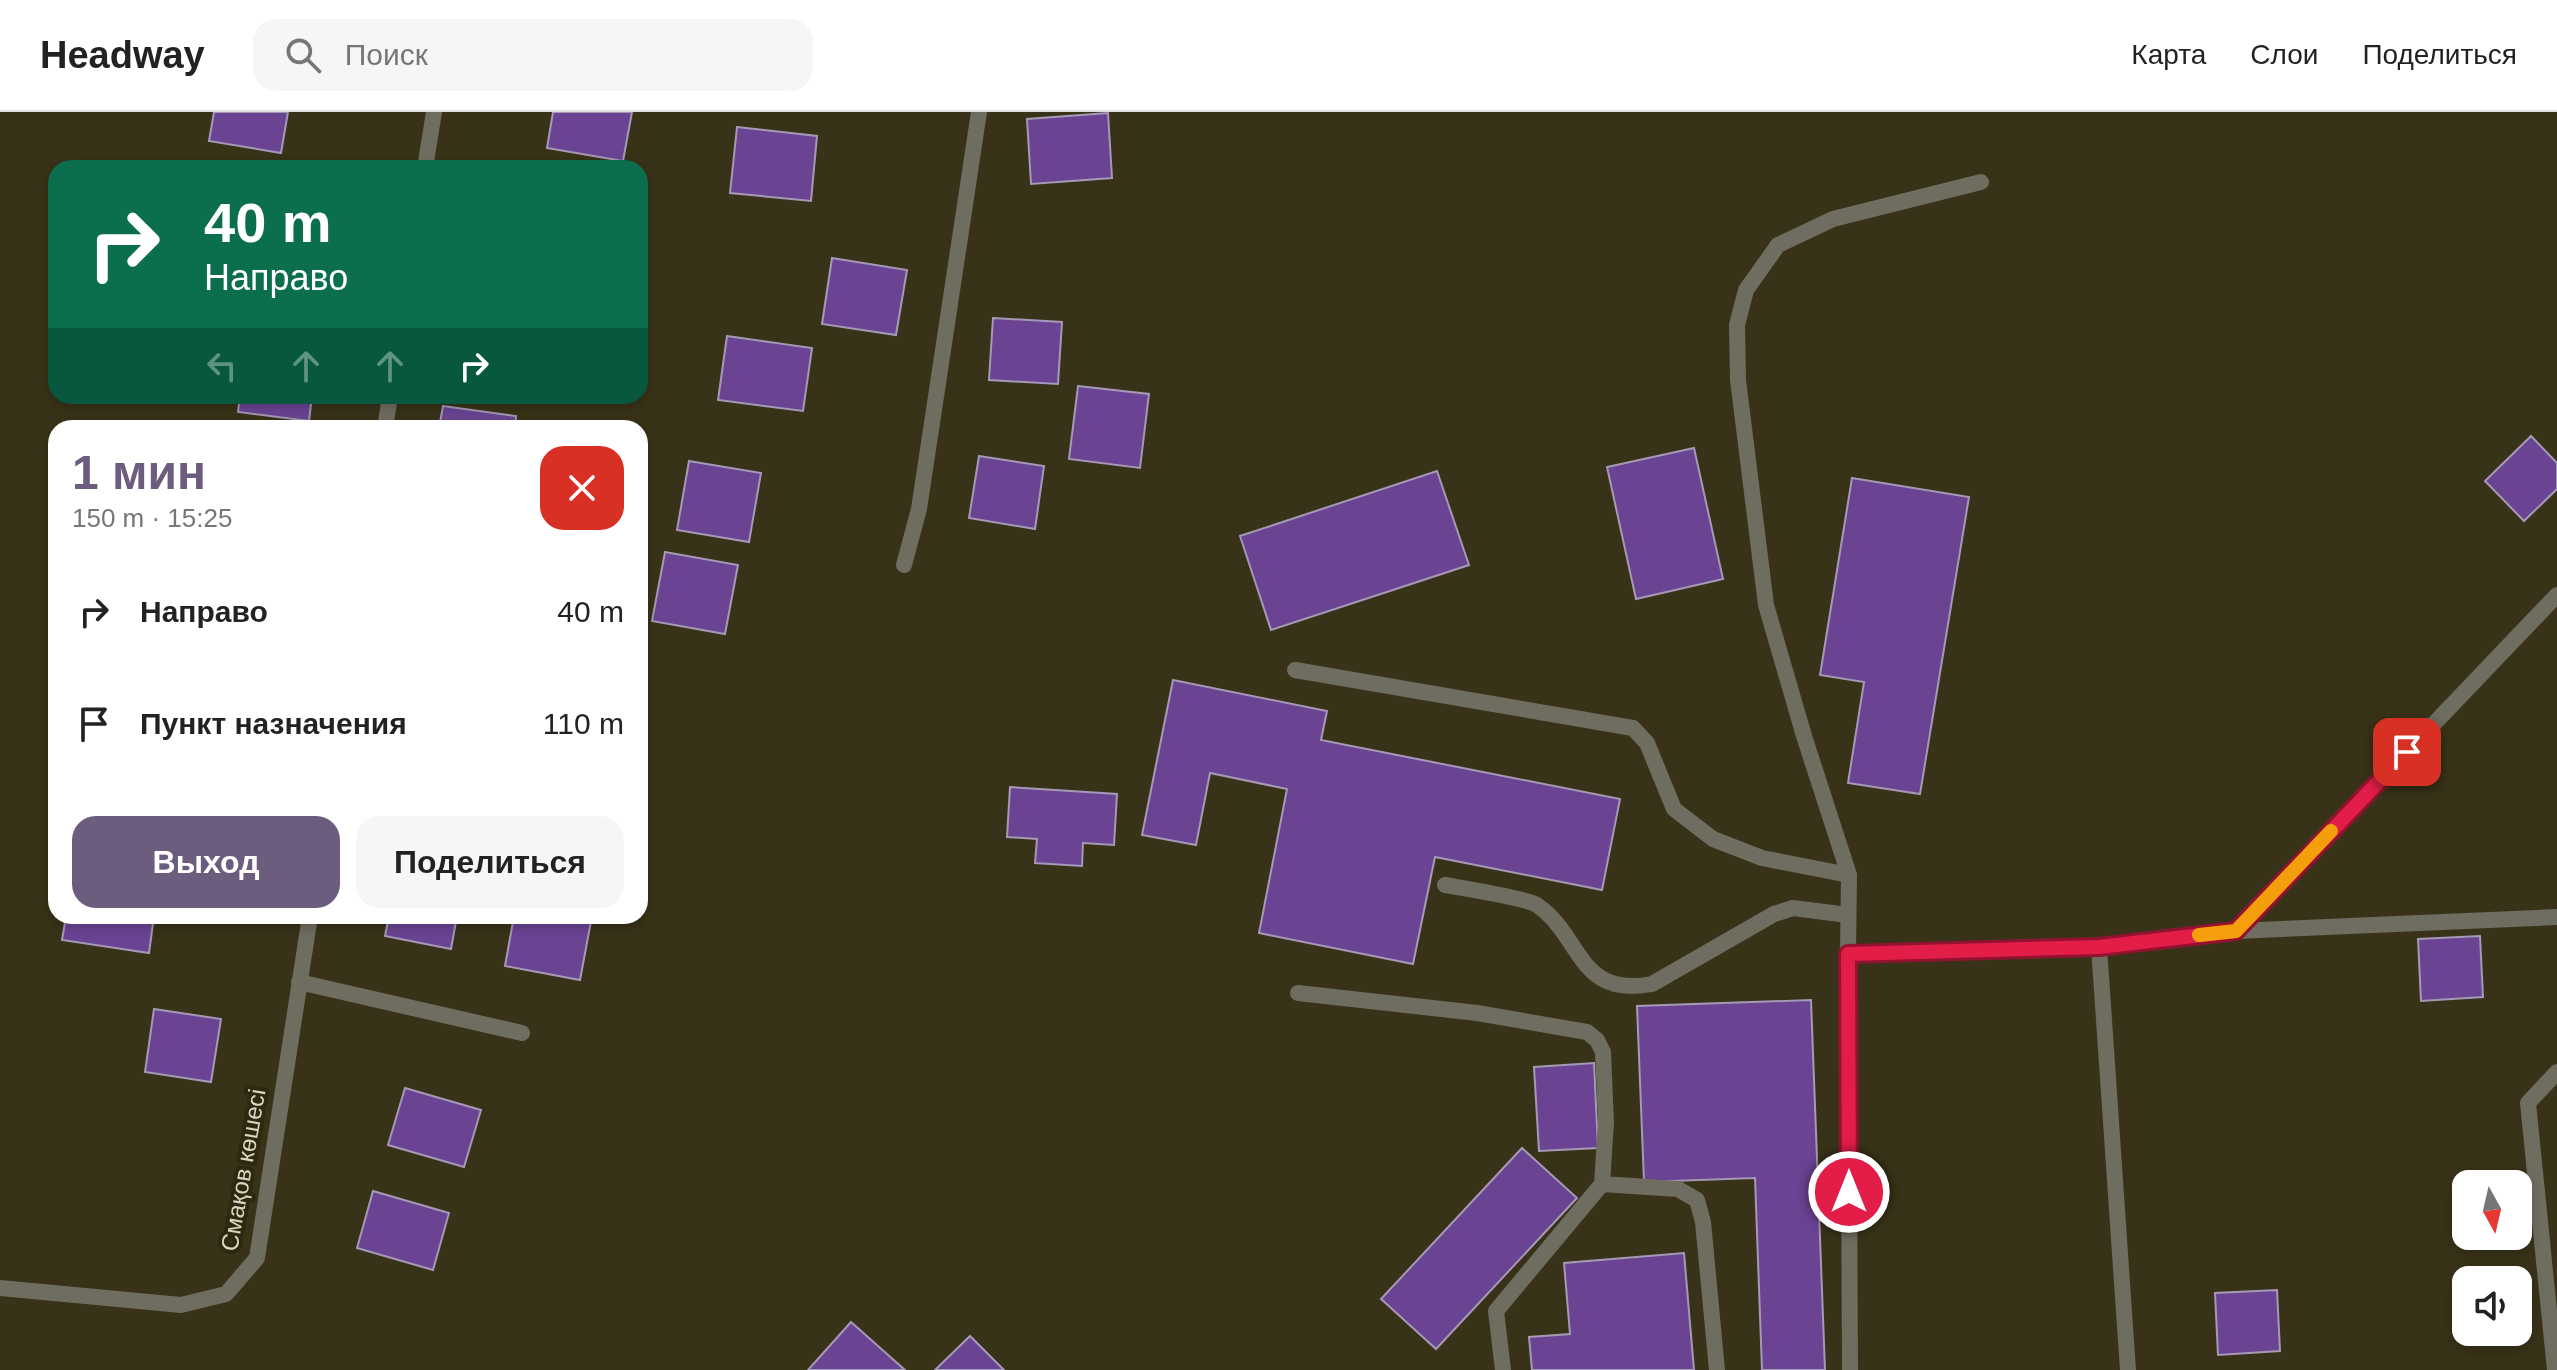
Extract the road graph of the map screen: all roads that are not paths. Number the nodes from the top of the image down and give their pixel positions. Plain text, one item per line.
1 (434, 112) edge
2 (979, 112) edge
3 (426, 160) edge
4 (1981, 182) dead end
5 (904, 565) dead end
6 (2557, 595) edge
7 (1295, 670) dead end
8 (1849, 875) junction
9 (1445, 885) dead end
10 (1848, 915) junction
11 (2557, 917) edge
12 (309, 924) edge
13 (2236, 931) junction
14 (2099, 947) junction
15 (1848, 954) junction
16 (299, 982) junction
17 (1298, 993) dead end
18 (522, 1033) dead end
19 (2557, 1072) edge
20 (1602, 1184) junction
21 (0, 1288) edge
22 (1503, 1370) edge
23 (1717, 1370) edge
24 (1850, 1370) edge
25 (2128, 1370) edge
26 (2555, 1370) edge

1 - 3 street
2 - 5 street
4 - 8 street
6 - 13 street
7 - 8 street
8 - 10 street
9 - 10 street
10 - 15 street
11 - 13 street
12 - 16 street, Смақов көшесі
13 - 14 street
14 - 15 street
14 - 25 street
15 - 24 street
16 - 18 street
16 - 21 street, Смақов көшесі
17 - 20 street
19 - 26 street
20 - 22 street
20 - 23 street

